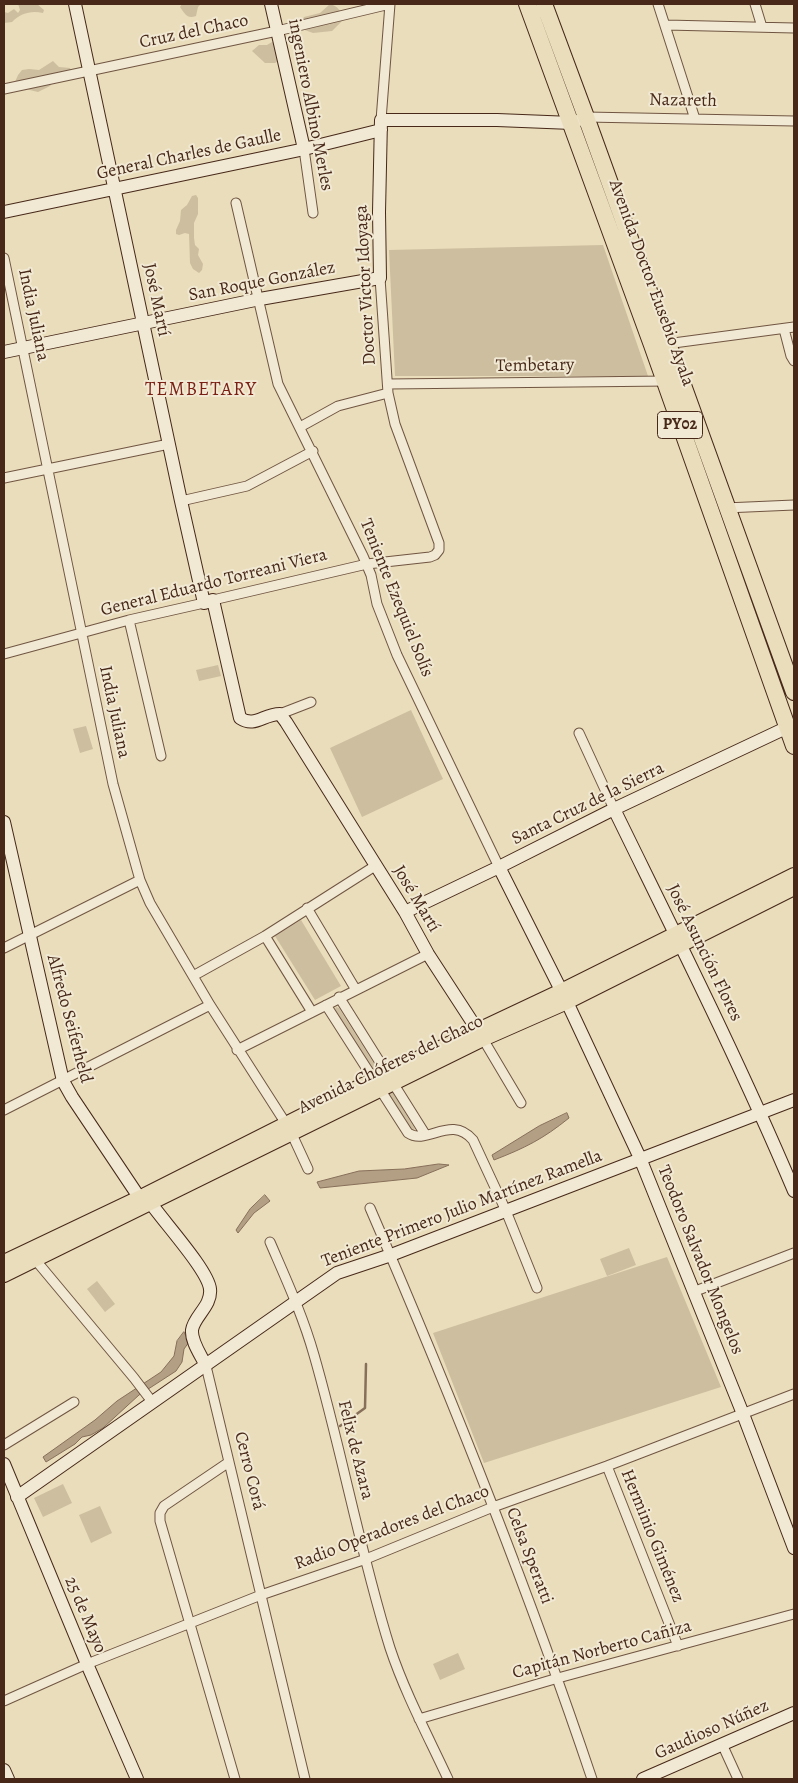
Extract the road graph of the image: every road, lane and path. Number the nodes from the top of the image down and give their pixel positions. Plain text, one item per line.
1 (75, 4) edge
2 (271, 4) edge
3 (390, 4) edge
4 (527, 4) edge
5 (544, 4) edge
6 (658, 4) edge
7 (755, 4) edge
8 (666, 25) junction
9 (762, 27) junction
10 (794, 28) edge
11 (277, 31) junction
12 (90, 71) junction
13 (4, 89) edge
14 (695, 119) junction
15 (579, 120) junction
16 (794, 121) edge
17 (381, 125) junction
18 (304, 149) junction
19 (115, 188) junction
20 (236, 204) dead end
21 (4, 212) edge
22 (313, 213) dead end
23 (4, 258) edge
24 (380, 278) junction
25 (260, 299) junction
26 (142, 323) junction
27 (794, 327) edge
28 (784, 329) junction
29 (660, 344) junction
30 (23, 348) junction
31 (4, 352) edge
32 (794, 361) edge
33 (665, 380) junction
34 (682, 380) junction
35 (388, 388) junction
36 (300, 427) junction
37 (169, 444) junction
38 (313, 451) junction
39 (48, 469) junction
40 (4, 478) edge
41 (180, 501) junction
42 (794, 505) edge
43 (727, 508) junction
44 (710, 509) junction
45 (435, 555) joint
46 (367, 564) junction
47 (758, 590) junction
48 (741, 595) junction
49 (208, 602) junction
50 (130, 620) junction
51 (81, 634) junction
52 (4, 654) edge
53 (794, 692) edge
54 (311, 702) dead end
55 (280, 714) junction
56 (788, 727) junction
57 (578, 732) dead end
58 (794, 746) edge
59 (161, 756) dead end
60 (614, 809) junction
61 (4, 822) edge
62 (375, 866) junction
63 (500, 867) junction
64 (794, 875) edge
65 (140, 880) junction
66 (794, 888) edge
67 (307, 908) junction
68 (405, 912) junction
69 (29, 936) junction
70 (265, 936) junction
71 (678, 940) junction
72 (4, 948) edge
73 (428, 954) junction
74 (193, 976) junction
75 (356, 990) junction
76 (339, 997) junction
77 (564, 997) junction
78 (210, 1005) junction
79 (326, 1005) junction
80 (312, 1012) junction
81 (481, 1035) junction
82 (237, 1050) junction
83 (390, 1078) junction
84 (63, 1081) junction
85 (378, 1085) junction
86 (794, 1100) edge
87 (521, 1103) dead end
88 (4, 1110) edge
89 (761, 1113) junction
90 (289, 1130) junction
91 (425, 1134) junction
92 (640, 1158) junction
93 (308, 1169) dead end
94 (794, 1191) edge
95 (145, 1200) junction
96 (370, 1208) dead end
97 (506, 1211) junction
98 (270, 1242) dead end
99 (794, 1253) edge
100 (390, 1255) junction
101 (32, 1256) junction
102 (5, 1262) edge
103 (4, 1275) edge
104 (537, 1288) dead end
105 (693, 1292) junction
106 (296, 1301) junction
107 (206, 1366) junction
108 (794, 1394) edge
109 (150, 1399) junction
110 (74, 1402) dead end
111 (743, 1414) junction
112 (4, 1445) edge
113 (229, 1462) junction
114 (4, 1464) edge
115 (607, 1466) junction
116 (18, 1497) junction
117 (493, 1507) junction
118 (794, 1548) edge
119 (366, 1559) junction
120 (261, 1595) junction
121 (794, 1614) edge
122 (190, 1623) junction
123 (678, 1646) junction
124 (87, 1664) junction
125 (558, 1678) junction
126 (4, 1701) edge
127 (794, 1713) edge
128 (419, 1719) junction
129 (722, 1744) junction
130 (4, 1770) edge
131 (8, 1779) edge
132 (137, 1779) edge
133 (235, 1779) edge
134 (305, 1779) edge
135 (448, 1779) edge
136 (592, 1779) edge
137 (643, 1779) edge
138 (738, 1779) edge

1 - 12 street, José Martí
2 - 11 street, ingeniero Albino Merles
3 - 11 street, Cruz del Chaco
3 - 17 street, Doctor Victor Idoyaga
4 - 15 highway, Avenida Doctor Eusebio Ayala / PY02
5 - 15 highway, Avenida Doctor Eusebio Ayala / PY02
6 - 8 street
7 - 9 street
8 - 9 street
8 - 14 street
9 - 10 street
11 - 12 street, Cruz del Chaco
11 - 18 street, ingeniero Albino Merles
12 - 13 street, Cruz del Chaco
12 - 19 street, José Martí
14 - 15 street, Nazareth
14 - 16 street, Nazareth
15 - 17 street, General Charles de Gaulle
15 - 29 highway, Avenida Doctor Eusebio Ayala / PY02
17 - 18 street, General Charles de Gaulle
17 - 24 street, Doctor Victor Idoyaga
18 - 19 street, General Charles de Gaulle
18 - 22 street, ingeniero Albino Merles
19 - 21 street, General Charles de Gaulle
19 - 26 street, José Martí
20 - 25 street, Teniente Ezequiel Solís
23 - 30 street, India Juliana
24 - 25 street, San Roque González
24 - 35 street, Doctor Victor Idoyaga
25 - 26 street, San Roque González
25 - 36 street, Teniente Ezequiel Solís
26 - 30 street, San Roque González
26 - 37 street, José Martí
27 - 28 street
28 - 29 street
28 - 32 street
29 - 33 highway, Avenida Doctor Eusebio Ayala / PY02
29 - 34 highway, Avenida Doctor Eusebio Ayala / PY02
30 - 31 street, San Roque González
30 - 39 street, India Juliana
33 - 34 street, Tembetary
33 - 35 street, Tembetary
33 - 44 highway, Avenida Doctor Eusebio Ayala / PY02
34 - 43 highway, Avenida Doctor Eusebio Ayala / PY02
35 - 36 street, Tembetary
35 - 45 street, Doctor Victor Idoyaga
36 - 38 street, Teniente Ezequiel Solís
37 - 39 street
37 - 41 street, José Martí
38 - 41 street
38 - 46 street, Teniente Ezequiel Solís
39 - 40 street
39 - 51 street, India Juliana
41 - 49 street, José Martí
42 - 43 street
43 - 44 street
43 - 47 highway, Avenida Doctor Eusebio Ayala / PY02
44 - 48 highway, Avenida Doctor Eusebio Ayala / PY02
45 - 46 street, General Eduardo Torreani Viera
46 - 49 street, General Eduardo Torreani Viera
46 - 63 street, Teniente Ezequiel Solís
47 - 48 highway
47 - 53 highway, Avenida Doctor Eusebio Ayala / PY02
48 - 56 highway, Avenida Doctor Eusebio Ayala / PY02
49 - 50 street, General Eduardo Torreani Viera
49 - 55 street, José Martí
50 - 51 street, General Eduardo Torreani Viera
50 - 59 street
51 - 52 street, General Eduardo Torreani Viera
51 - 65 street, India Juliana
54 - 55 street, José Martí
55 - 62 street, José Martí
56 - 58 highway, Avenida Doctor Eusebio Ayala / PY02
56 - 60 street, Santa Cruz de la Sierra
57 - 60 street, José Asunción Flores
60 - 63 street, Santa Cruz de la Sierra
60 - 71 street, José Asunción Flores
61 - 69 street, Alfredo Seiferheld
62 - 67 street
62 - 68 street, José Martí
63 - 68 street, Santa Cruz de la Sierra
63 - 77 street, Teniente Ezequiel Solís
64 - 71 main road, Avenida Chóferes del Chaco
65 - 69 street
65 - 74 street, India Juliana
66 - 71 main road, Avenida Chóferes del Chaco
67 - 70 street
67 - 75 street
68 - 73 street, José Martí
69 - 72 street
69 - 84 street, Alfredo Seiferheld
70 - 74 street
70 - 80 street
71 - 77 main road, Avenida Chóferes del Chaco
71 - 89 street, José Asunción Flores
73 - 75 street
73 - 81 street, José Martí
74 - 78 street, India Juliana
75 - 76 street
76 - 79 street
76 - 83 street
77 - 81 main road, Avenida Chóferes del Chaco
77 - 92 street, Teodoro Salvador Mongelos
78 - 82 street, India Juliana
78 - 84 street
79 - 80 street
79 - 85 street
80 - 82 street
81 - 83 main road, Avenida Chóferes del Chaco
81 - 87 street, José Martí
82 - 90 street, India Juliana
83 - 85 main road, Avenida Chóferes del Chaco
83 - 91 street
84 - 88 street
84 - 95 street, Alfredo Seiferheld
85 - 90 main road, Avenida Chóferes del Chaco
85 - 91 street
86 - 89 street, Teniente Primero Julio Martínez Ramella
89 - 92 street, Teniente Primero Julio Martínez Ramella
89 - 94 street, José Asunción Flores
90 - 93 street
90 - 95 main road, Avenida Chóferes del Chaco
91 - 97 street
92 - 97 street, Teniente Primero Julio Martínez Ramella
92 - 105 street, Teodoro Salvador Mongelos
95 - 101 main road, Avenida Chóferes del Chaco
95 - 107 street, Cerro Corá
96 - 100 street, Celsa Speratti
97 - 100 street, Teniente Primero Julio Martínez Ramella
97 - 104 street
98 - 106 street, Felix de Azara
99 - 105 street
100 - 106 street, Teniente Primero Julio Martínez Ramella
100 - 117 street, Celsa Speratti
101 - 102 main road, Avenida Chóferes del Chaco
101 - 103 main road, Avenida Chóferes del Chaco
101 - 109 street
105 - 111 street, Teodoro Salvador Mongelos
106 - 107 street, Teniente Primero Julio Martínez Ramella
106 - 119 street, Felix de Azara
107 - 109 street, Teniente Primero Julio Martínez Ramella
107 - 113 street, Cerro Corá
108 - 111 street, Radio Operadores del Chaco
109 - 116 street, Teniente Primero Julio Martínez Ramella
110 - 112 street
111 - 115 street, Radio Operadores del Chaco
111 - 118 street, Teodoro Salvador Mongelos
113 - 120 street, Cerro Corá
113 - 122 street
114 - 116 street, 25 de Mayo
115 - 117 street, Radio Operadores del Chaco
115 - 123 street, Herminio Giménez
116 - 124 street, 25 de Mayo
117 - 119 street, Radio Operadores del Chaco
117 - 125 street, Celsa Speratti
119 - 120 street, Radio Operadores del Chaco
119 - 128 street, Felix de Azara
120 - 122 street, Radio Operadores del Chaco
120 - 134 street, Cerro Corá
121 - 123 street, Capitán Norberto Cañiza
122 - 124 street, Radio Operadores del Chaco
122 - 133 street
123 - 125 street, Capitán Norberto Cañiza
124 - 126 street, Radio Operadores del Chaco
124 - 132 street, 25 de Mayo
125 - 128 street, Capitán Norberto Cañiza
125 - 136 street, Celsa Speratti
127 - 129 street, Gaudioso Núñez
128 - 135 street, Felix de Azara
129 - 137 street, Gaudioso Núñez
129 - 138 street
130 - 131 street

